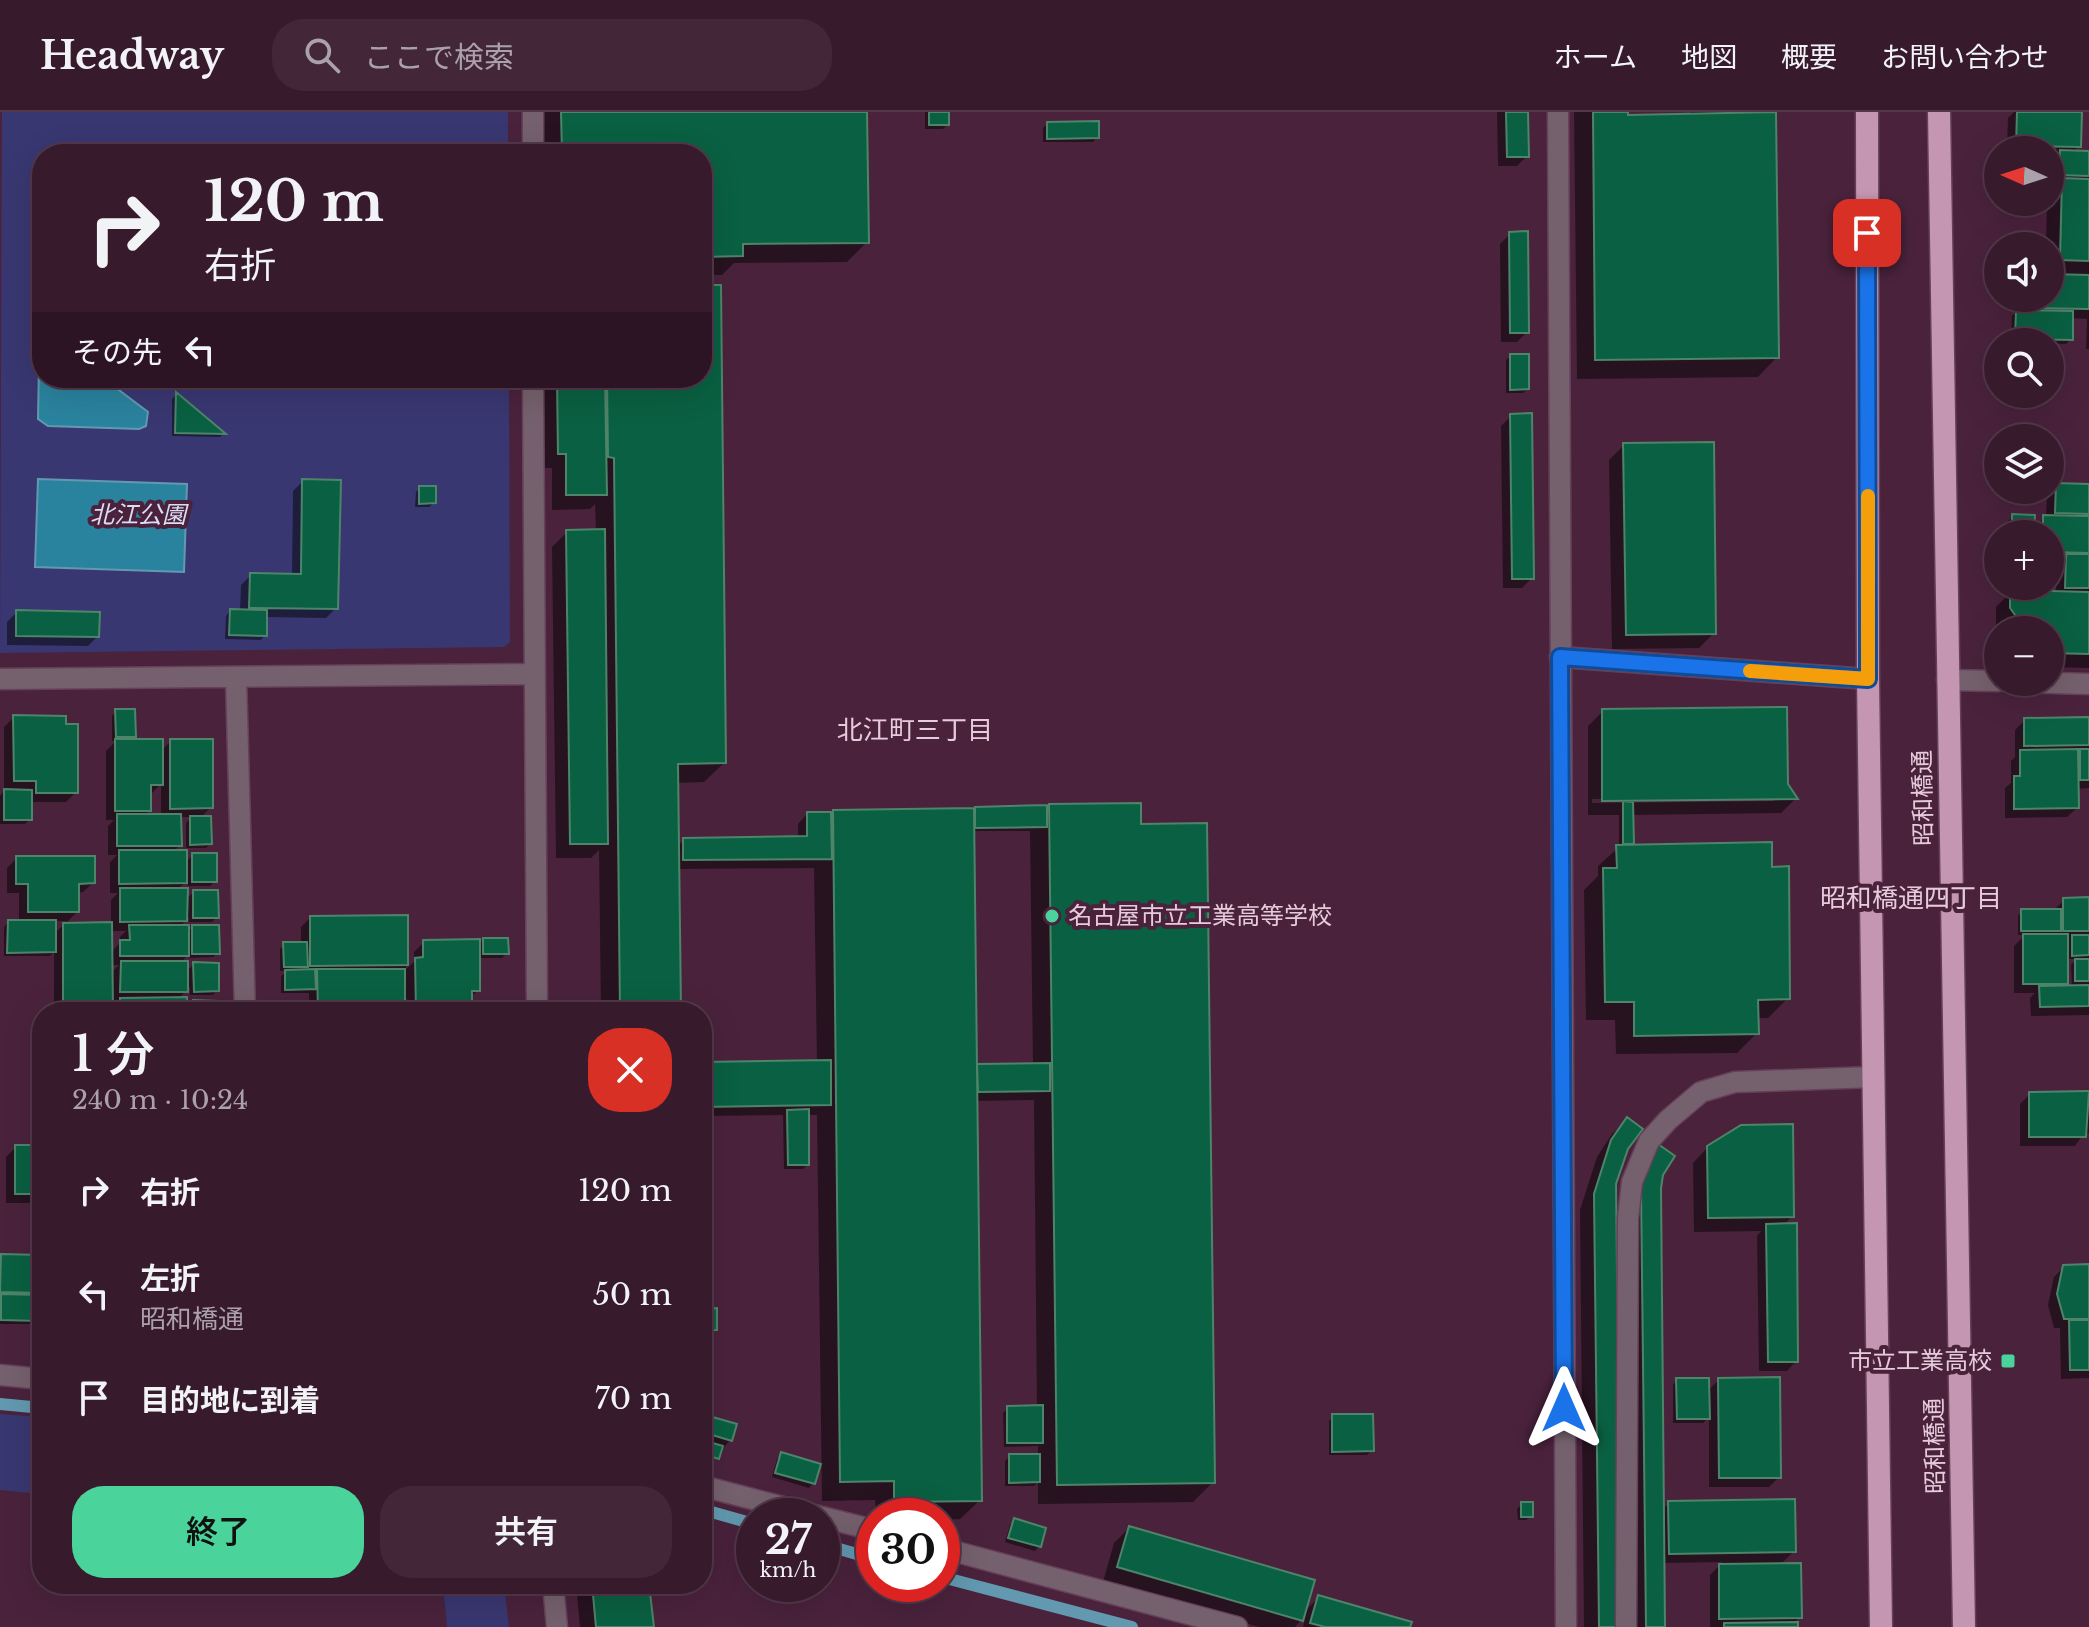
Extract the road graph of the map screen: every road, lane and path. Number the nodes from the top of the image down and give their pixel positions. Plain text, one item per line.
1 (533, 112) edge
2 (1558, 112) edge
3 (1867, 112) edge
4 (1939, 112) edge
5 (533, 144) edge
6 (533, 388) edge
7 (1560, 657) junction
8 (533, 674) junction
9 (236, 677) junction
10 (0, 679) edge
11 (1868, 679) junction
12 (1947, 680) junction
13 (1984, 681) edge
14 (2064, 683) edge
15 (2089, 684) edge
16 (245, 1002) edge
17 (537, 1002) edge
18 (1873, 1077) junction
19 (0, 1375) edge
20 (32, 1378) edge
21 (712, 1489) edge
22 (749, 1498) edge
23 (960, 1553) edge
24 (554, 1594) edge
25 (557, 1627) edge
26 (1237, 1627) edge
27 (1566, 1627) edge
28 (1626, 1627) edge
29 (1881, 1627) edge
30 (1964, 1627) edge

1 - 5 street
2 - 7 street
3 - 11 highway
4 - 12 highway, 昭和橋通
6 - 8 street
7 - 11 street
7 - 27 street
8 - 9 street
8 - 17 street
9 - 10 street
9 - 16 street
11 - 18 highway
12 - 13 street
12 - 30 highway, 昭和橋通
14 - 15 street
18 - 28 street
18 - 29 highway
19 - 20 street
21 - 22 street
23 - 26 street
24 - 25 street

